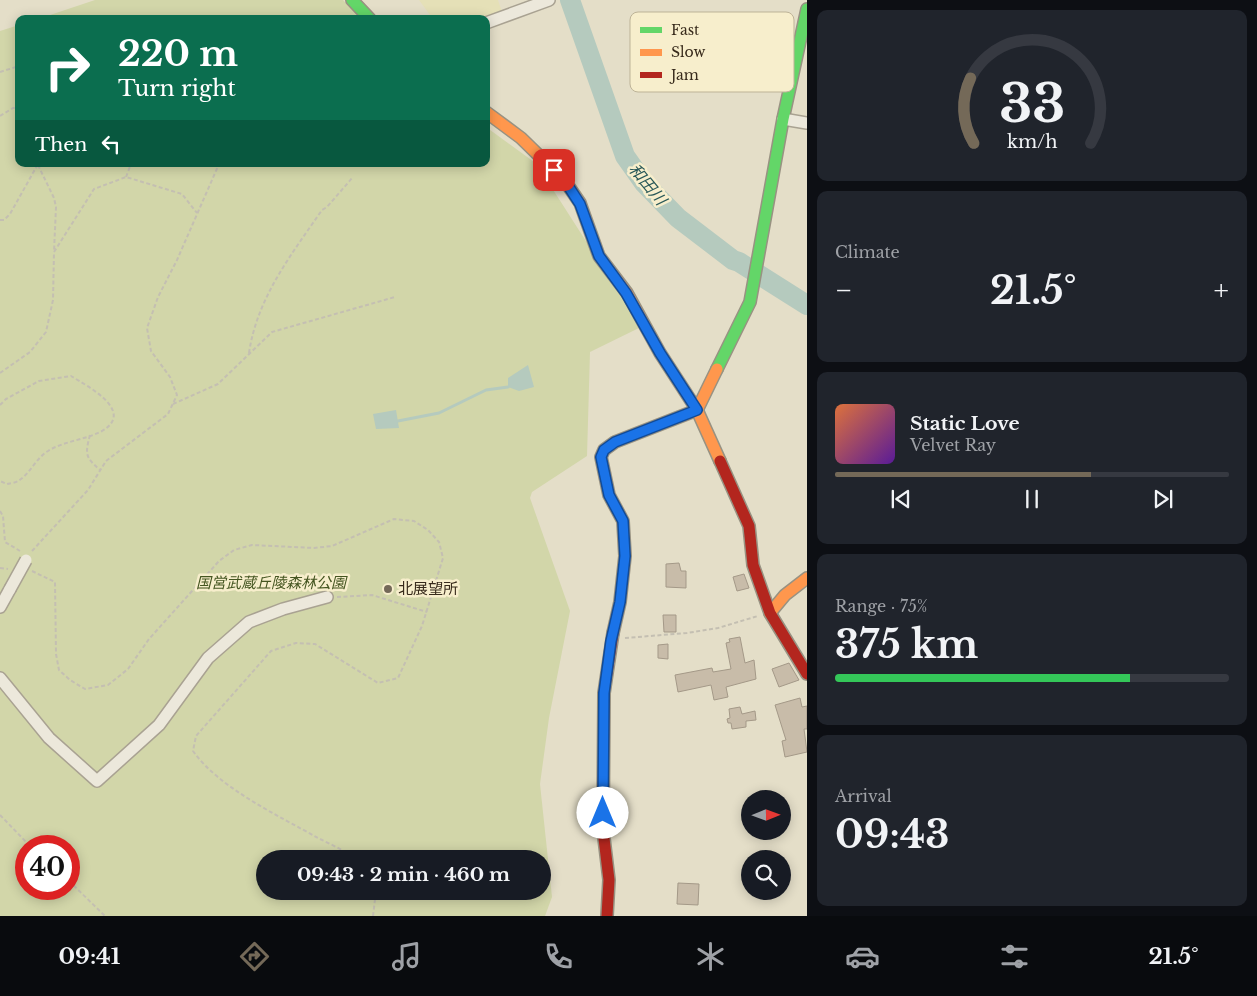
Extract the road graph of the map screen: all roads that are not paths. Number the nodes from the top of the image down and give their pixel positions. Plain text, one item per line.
1 (352, 0) edge
2 (549, 0) edge
3 (807, 10) edge
4 (366, 15) edge
5 (490, 22) edge
6 (794, 69) edge
7 (789, 92) edge
8 (490, 115) edge
9 (783, 119) junction
10 (807, 123) edge
11 (697, 410) junction
12 (26, 562) road end
13 (807, 578) edge
14 (327, 597) road end
15 (0, 607) edge
16 (770, 613) junction
17 (807, 674) edge
18 (0, 678) edge
19 (607, 916) edge

1 - 4 street
2 - 5 street
3 - 6 street
7 - 9 street
8 - 11 street
9 - 10 street
9 - 11 street
11 - 16 street
11 - 19 street
12 - 15 street, bridge
13 - 16 street
14 - 18 street
16 - 17 street

